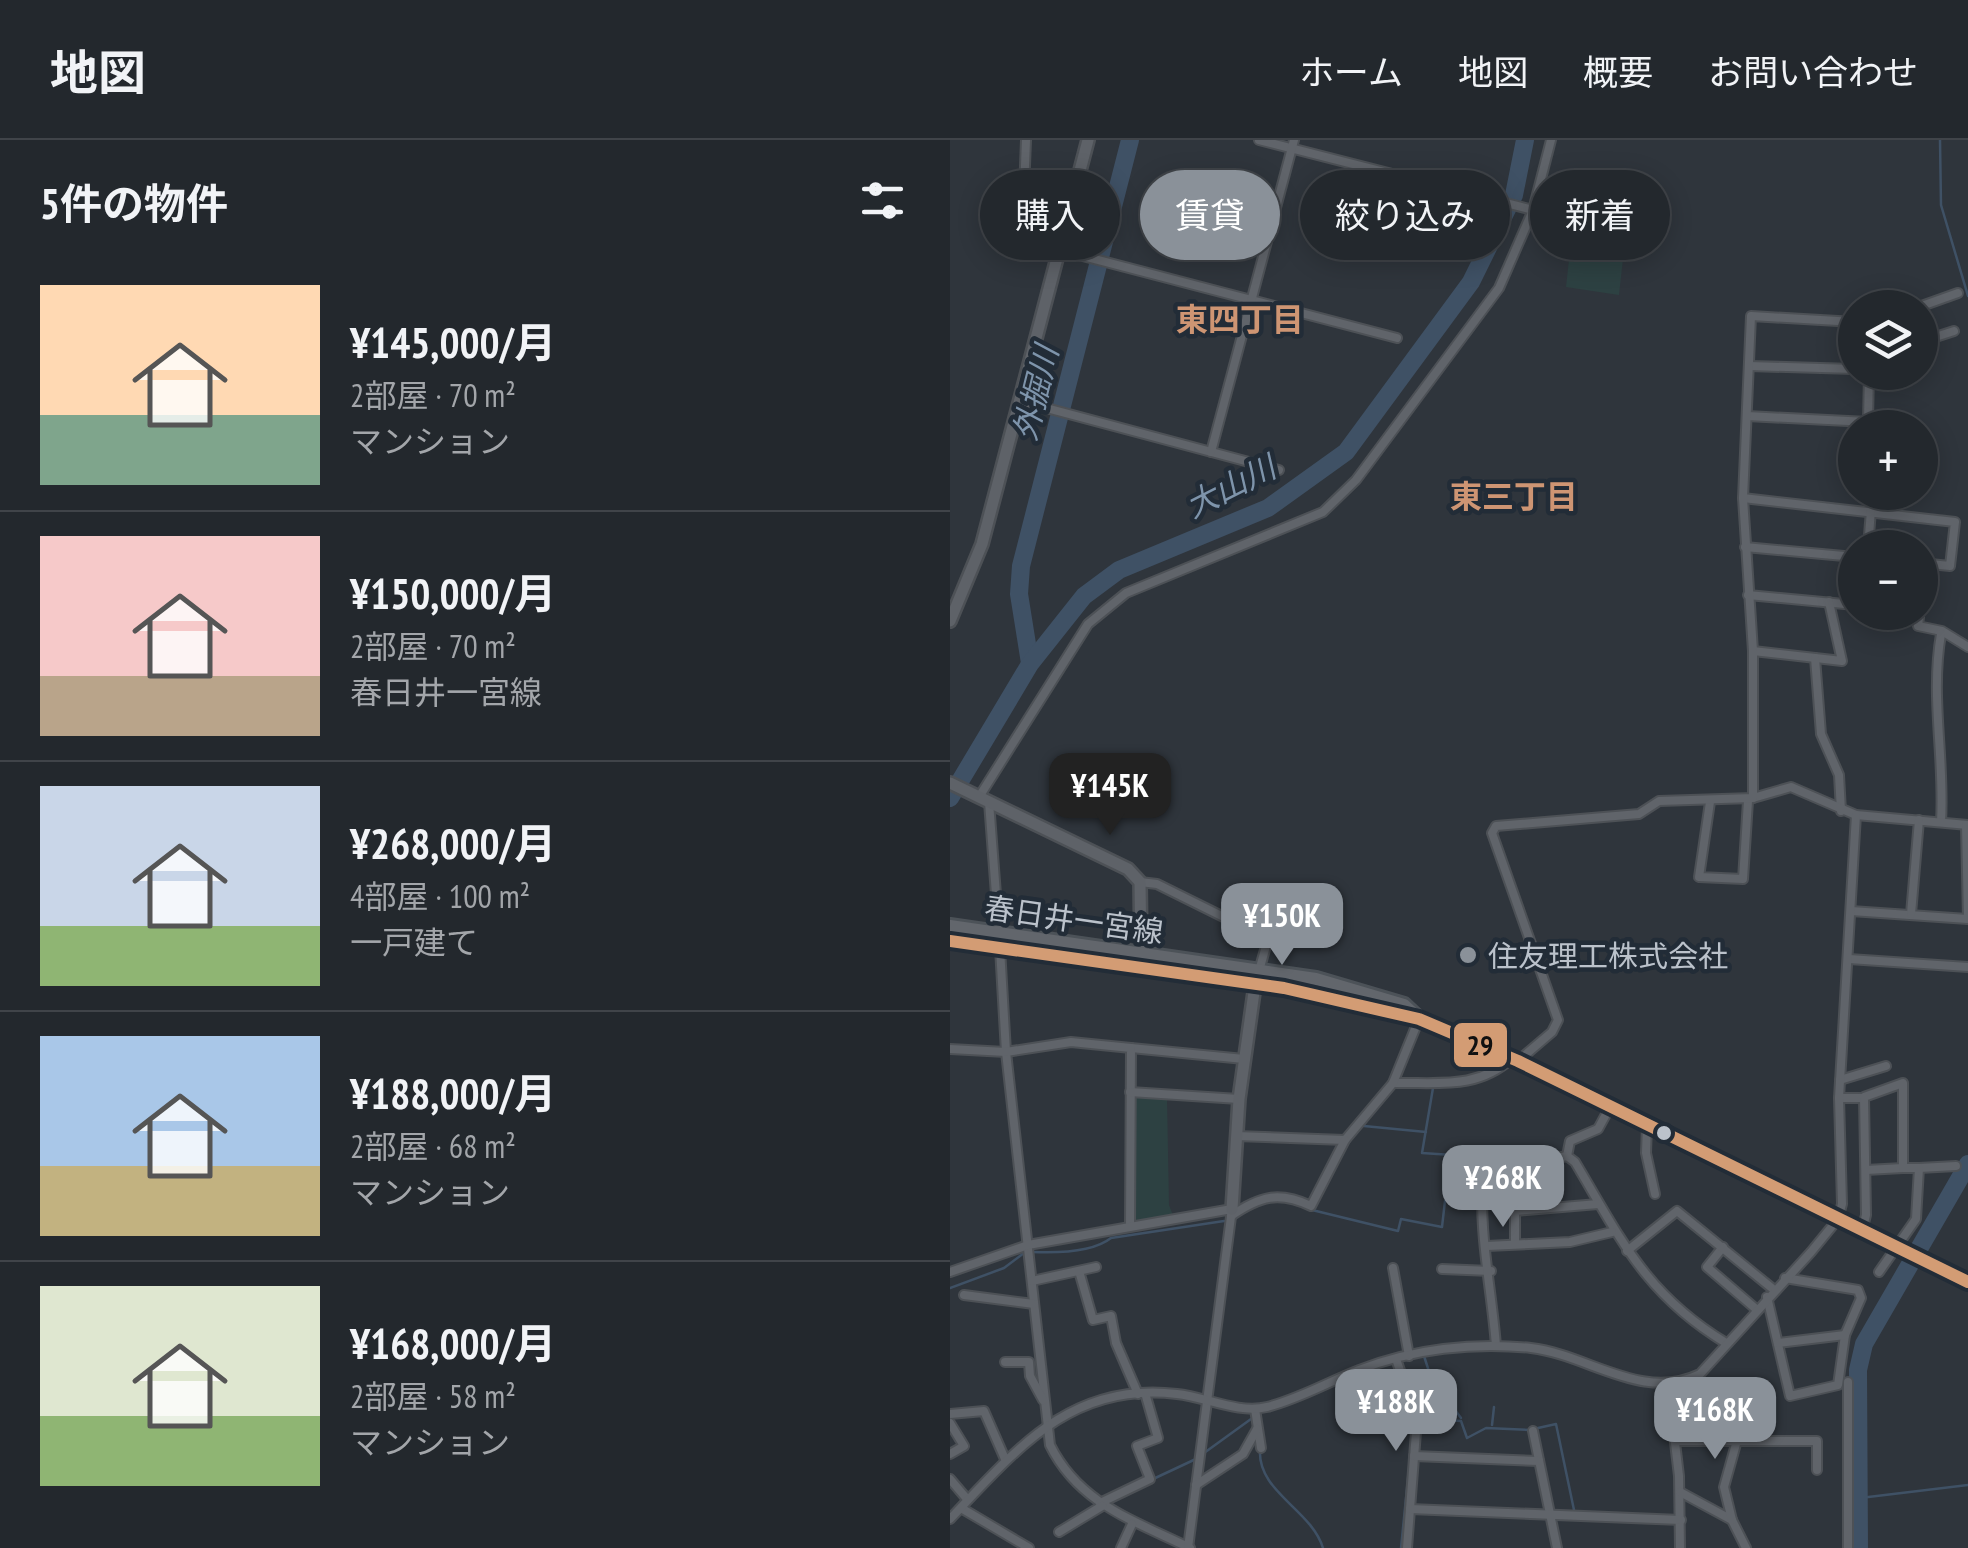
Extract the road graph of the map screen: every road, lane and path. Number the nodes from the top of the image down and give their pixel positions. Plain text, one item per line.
1 (1026, 140) edge
2 (1088, 140) edge
3 (1259, 140) edge
4 (1551, 140) edge
5 (1293, 144) edge
6 (1025, 170) edge
7 (1080, 170) edge
8 (1543, 170) edge
9 (1530, 209) edge
10 (1530, 217) edge
11 (1057, 260) edge
12 (1098, 260) edge
13 (1958, 293) dead end
14 (1251, 300) junction
15 (1938, 300) edge
16 (1838, 321) edge
17 (1954, 331) dead end
18 (1938, 336) edge
19 (1397, 338) dead end
20 (1750, 366) junction
21 (1838, 369) edge
22 (1869, 390) edge
23 (1020, 401) junction
24 (1748, 416) junction
25 (1211, 452) junction
26 (1279, 470) dead end
27 (1743, 498) junction
28 (1838, 507) edge
29 (1870, 510) joint
30 (1869, 530) edge
31 (1745, 547) junction
32 (1838, 555) edge
33 (1938, 565) edge
34 (1748, 595) junction
35 (1830, 602) junction
36 (1838, 603) edge
37 (950, 621) edge
38 (1930, 630) edge
39 (1941, 634) junction
40 (1968, 646) edge
41 (1752, 651) junction
42 (1815, 658) junction
43 (950, 783) edge
44 (980, 798) junction
45 (1750, 799) junction
46 (1710, 802) junction
47 (1841, 810) junction
48 (1856, 814) junction
49 (1919, 820) junction
50 (1941, 822) junction
51 (1967, 825) edge
52 (1140, 882) junction
53 (1852, 911) junction
54 (1912, 914) junction
55 (1968, 919) edge
56 (950, 926) edge
57 (950, 941) edge
58 (1000, 941) junction
59 (1142, 954) junction
60 (1849, 959) junction
61 (1968, 967) edge
62 (1262, 970) junction
63 (1256, 985) junction
64 (1420, 1019) junction
65 (1131, 1048) junction
66 (950, 1049) edge
67 (1006, 1052) junction
68 (1244, 1058) junction
69 (1515, 1060) junction
70 (1886, 1066) dead end
71 (1840, 1080) junction
72 (1393, 1083) junction
73 (1130, 1092) junction
74 (1839, 1098) junction
75 (1864, 1098) junction
76 (1240, 1099) junction
77 (1610, 1107) junction
78 (1648, 1125) junction
79 (1236, 1136) junction
80 (1345, 1140) junction
81 (1567, 1156) junction
82 (1956, 1166) dead end
83 (1903, 1168) junction
84 (1919, 1168) junction
85 (1866, 1170) junction
86 (1655, 1194) dead end
87 (1598, 1204) junction
88 (1231, 1212) junction
89 (1838, 1219) junction
90 (1130, 1226) junction
91 (1862, 1231) junction
92 (1612, 1232) junction
93 (1515, 1244) junction
94 (1028, 1245) junction
95 (1487, 1246) junction
96 (1724, 1246) junction
97 (1898, 1248) junction
98 (1627, 1251) junction
99 (1096, 1266) dead end
100 (1392, 1268) dead end
101 (1079, 1270) junction
102 (1442, 1270) dead end
103 (950, 1272) edge
104 (1491, 1272) junction
105 (1879, 1272) dead end
106 (1784, 1278) junction
107 (1032, 1281) junction
108 (1968, 1282) edge
109 (1770, 1293) junction
110 (964, 1295) dead end
111 (1034, 1304) junction
112 (1756, 1308) junction
113 (1845, 1335) junction
114 (1726, 1342) junction
115 (1778, 1343) junction
116 (1496, 1346) junction
117 (1409, 1356) junction
118 (1396, 1359) junction
119 (1005, 1362) dead end
120 (1848, 1382) dead end
121 (1668, 1384) junction
122 (1142, 1394) junction
123 (1207, 1400) junction
124 (1748, 1402) dead end
125 (1046, 1404) junction
126 (1254, 1409) junction
127 (950, 1414) edge
128 (1048, 1422) junction
129 (950, 1423) edge
130 (1258, 1429) junction
131 (1533, 1431) dead end
132 (1740, 1441) junction
133 (1675, 1442) junction
134 (1262, 1448) dead end
135 (950, 1454) edge
136 (1414, 1456) junction
137 (1004, 1459) junction
138 (1539, 1461) junction
139 (1817, 1470) dead end
140 (950, 1479) edge
141 (1196, 1485) junction
142 (1680, 1492) junction
143 (968, 1499) junction
144 (1101, 1505) junction
145 (961, 1508) junction
146 (1410, 1508) junction
147 (1550, 1515) junction
148 (950, 1519) edge
149 (1681, 1520) junction
150 (1732, 1520) junction
151 (1132, 1524) junction
152 (1059, 1532) dead end
153 (1029, 1548) edge
154 (1122, 1548) edge
155 (1189, 1548) edge
156 (1407, 1548) edge
157 (1556, 1548) edge
158 (1680, 1548) edge
159 (1746, 1548) edge
160 (1848, 1548) edge

1 - 6 street
2 - 7 street
3 - 5 street
4 - 8 street
5 - 9 street
5 - 14 street
10 - 44 street
11 - 23 street
12 - 14 street
13 - 15 street
14 - 19 street
14 - 25 street
16 - 20 street
17 - 18 street
20 - 21 street
20 - 24 street
22 - 24 street
23 - 25 street
23 - 37 street
24 - 27 street
25 - 26 street
27 - 28 street
27 - 31 street
29 - 30 street
29 - 33 street
31 - 32 street
31 - 34 street
34 - 35 street
34 - 41 street
35 - 36 street
35 - 42 street
38 - 39 street
39 - 40 street
39 - 50 street
41 - 42 street
41 - 45 street
42 - 47 street
43 - 44 street
44 - 52 street
44 - 58 street
45 - 46 street
45 - 46 street
45 - 47 street
46 - 69 street
47 - 48 street
48 - 49 street
48 - 53 street
49 - 50 street
49 - 54 street
50 - 51 street
51 - 55 street
52 - 59 street
52 - 62 street
53 - 54 street
53 - 60 street
54 - 55 street
56 - 58 main road, 春日井一宮線
57 - 58 main road, 春日井一宮線
58 - 59 main road, 春日井一宮線
58 - 63 main road, 春日井一宮線
58 - 67 street
59 - 62 main road, 春日井一宮線
60 - 61 street
60 - 71 street
62 - 63 street
62 - 64 main road, 春日井一宮線
63 - 64 main road, 春日井一宮線
63 - 68 street
64 - 69 main road, 春日井一宮線
64 - 72 street
65 - 67 street
65 - 68 street
65 - 73 street
66 - 67 street
67 - 94 street
68 - 76 street
69 - 72 street
69 - 77 main road, 春日井一宮線
70 - 71 street
71 - 74 street
72 - 80 street
73 - 76 street
73 - 90 street
74 - 75 street
74 - 89 street
75 - 83 street
75 - 85 street
76 - 79 street
77 - 78 main road, 春日井一宮線
77 - 81 street
78 - 86 street
78 - 89 main road, 春日井一宮線
79 - 80 street
79 - 88 street
80 - 88 street
81 - 87 street
81 - 95 street
82 - 84 street
83 - 84 street
83 - 85 street
84 - 97 street
85 - 91 street
87 - 92 street
87 - 93 street
88 - 90 street
88 - 123 street
89 - 91 main road, 春日井一宮線
89 - 106 street
90 - 94 street
91 - 97 main road, 春日井一宮線
92 - 93 street
92 - 98 street
93 - 95 street
94 - 103 street
94 - 107 street
95 - 104 street
96 - 98 street
96 - 109 street
96 - 112 street
97 - 105 street
97 - 108 main road, 春日井一宮線
98 - 114 street
99 - 101 street
100 - 117 street
101 - 107 street
101 - 122 street
102 - 104 street
104 - 116 street
106 - 109 street
106 - 113 street
107 - 111 street
109 - 112 street
109 - 115 street
110 - 111 street
111 - 125 street
112 - 114 street
113 - 115 street
113 - 115 street
114 - 121 street
116 - 117 street
116 - 121 street
117 - 118 street
118 - 126 street
118 - 136 street
119 - 125 street
120 - 160 street
121 - 133 street
122 - 123 street
122 - 128 street
122 - 144 street
123 - 126 street
123 - 141 street
124 - 132 street
125 - 128 street
126 - 130 street
127 - 137 street
128 - 137 street
128 - 144 street
129 - 135 street
130 - 134 street
130 - 141 street
131 - 138 street
132 - 133 street
132 - 139 street
132 - 150 street
133 - 142 street
136 - 138 street
136 - 146 street
137 - 143 street
138 - 147 street
140 - 143 street
141 - 155 street
142 - 149 street
142 - 150 street
143 - 145 street
144 - 151 street
144 - 152 street
145 - 148 street
145 - 153 street
146 - 147 street
146 - 156 street
147 - 149 street
147 - 157 street
149 - 158 street
150 - 159 street
151 - 154 street
151 - 155 street

